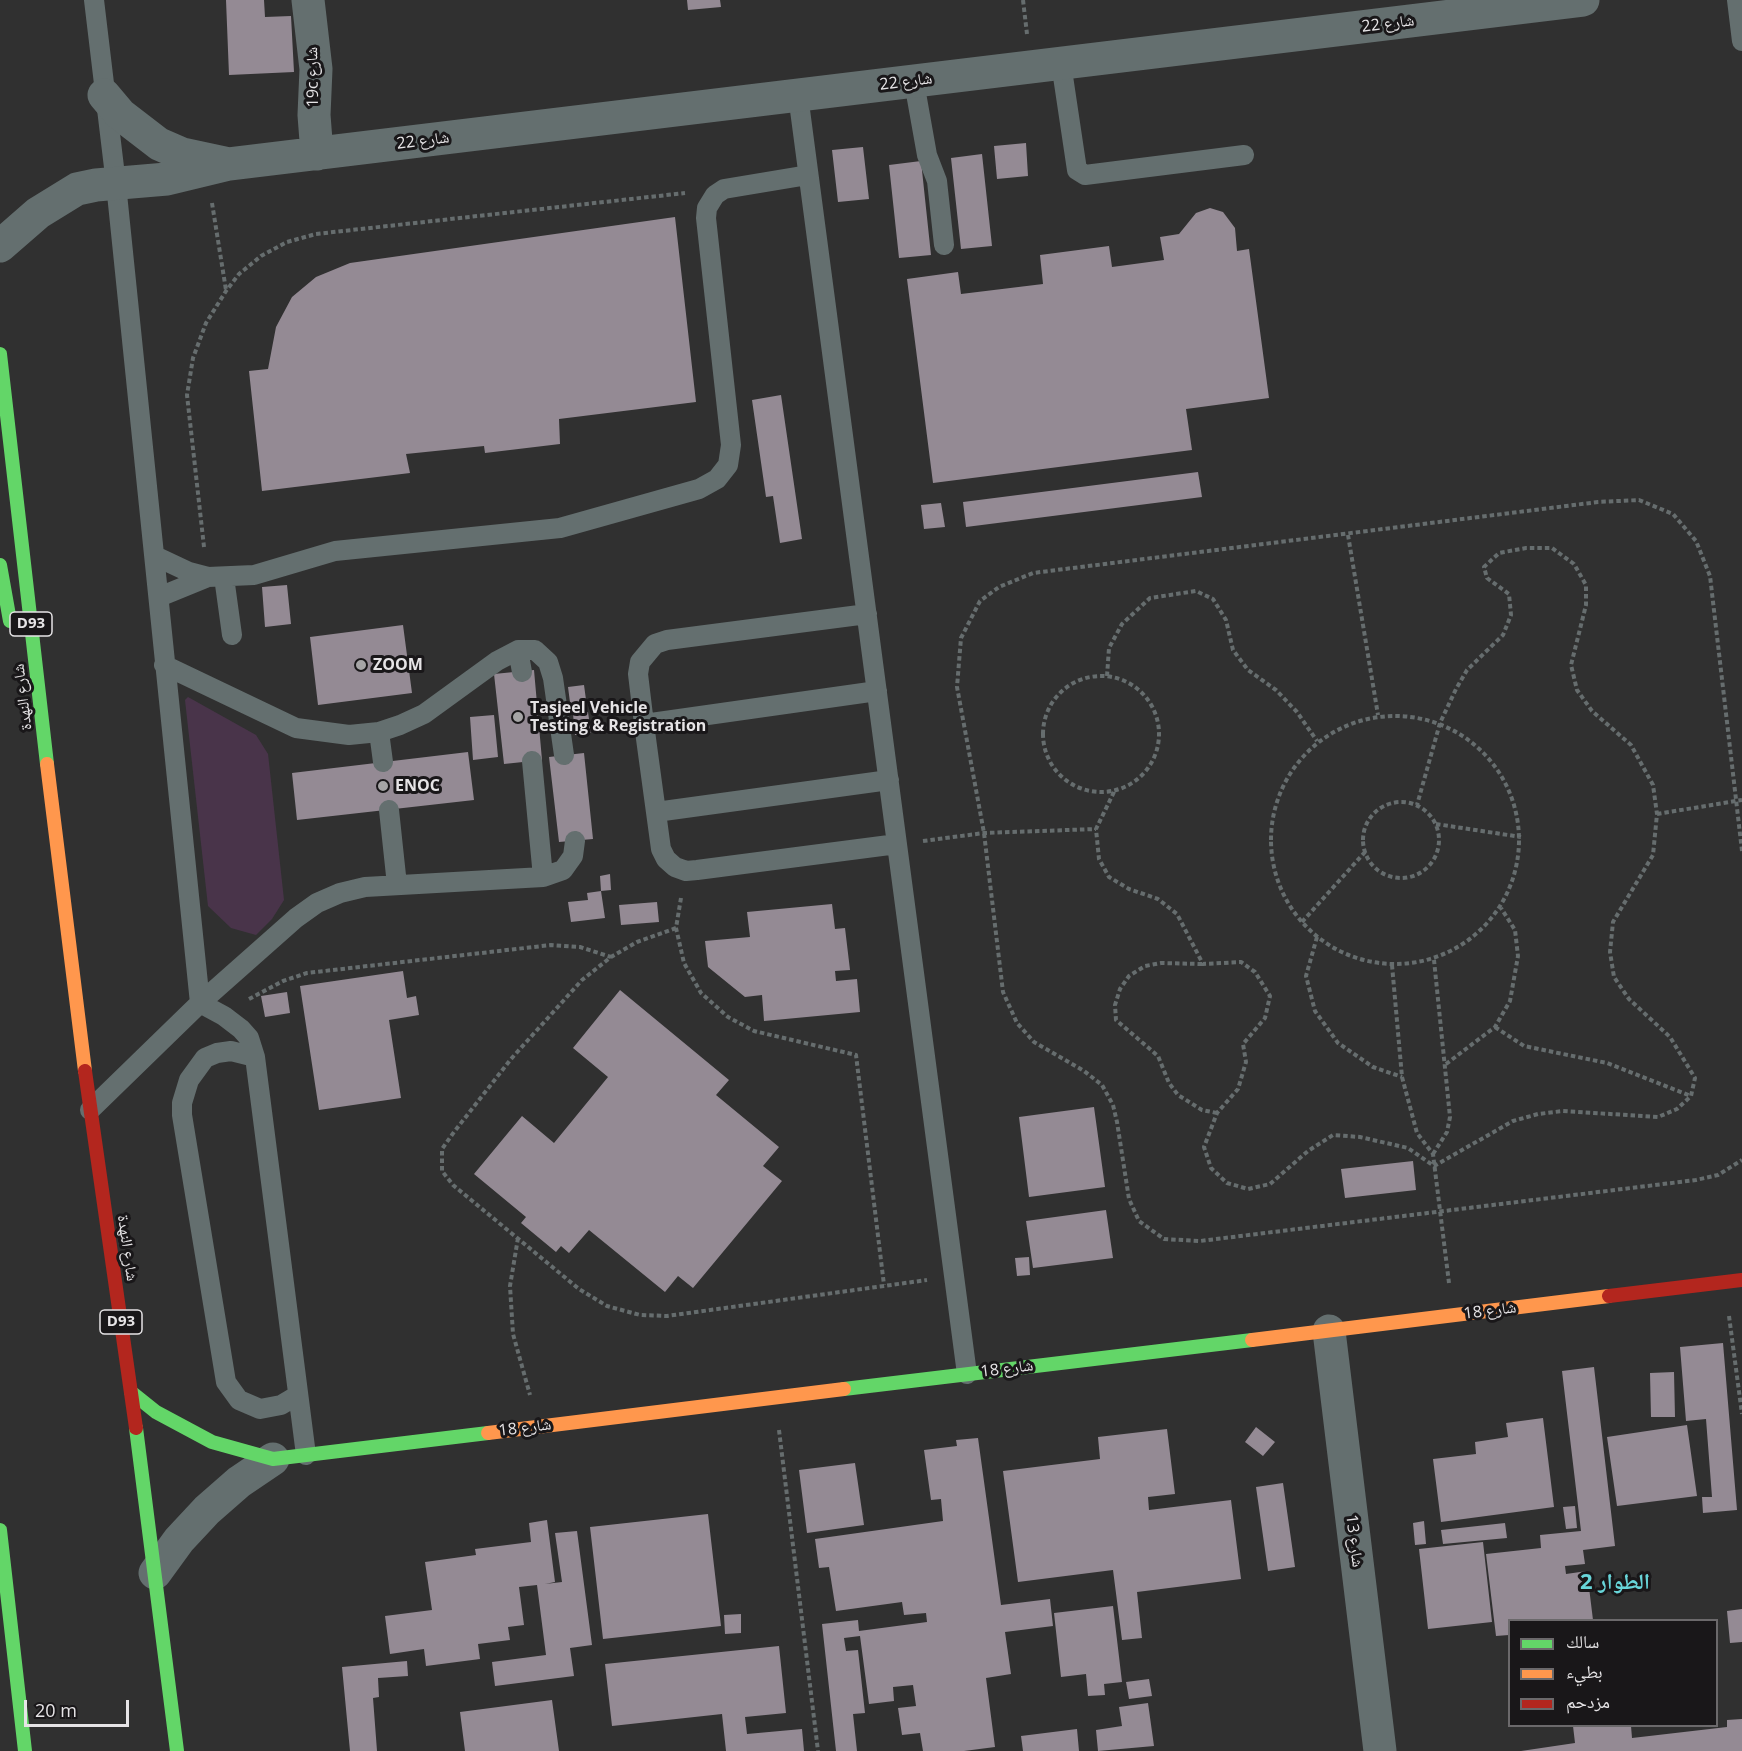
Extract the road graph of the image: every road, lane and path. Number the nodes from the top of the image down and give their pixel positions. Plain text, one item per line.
1 (94, 0) edge
2 (308, 0) edge
3 (1583, 0) edge
4 (1737, 0) edge
5 (1742, 41) edge
6 (1061, 63) junction
7 (914, 82) junction
8 (104, 95) junction
9 (798, 95) junction
10 (318, 154) junction
11 (1244, 155) dead end
12 (218, 167) junction
13 (808, 175) junction
14 (116, 184) junction
15 (724, 189) junction
16 (944, 244) dead end
17 (0, 246) edge
18 (226, 291) junction
19 (0, 354) edge
20 (1348, 535) junction
21 (155, 556) junction
22 (0, 565) edge
23 (216, 577) junction
24 (159, 597) junction
25 (867, 614) junction
26 (13, 635) dead end
27 (232, 635) dead end
28 (518, 650) junction
29 (164, 665) junction
30 (522, 672) dead end
31 (1107, 676) junction
32 (877, 691) junction
33 (24, 694) dead end
34 (1378, 716) junction
35 (1440, 723) junction
36 (644, 724) junction
37 (380, 732) junction
38 (1317, 741) junction
39 (564, 755) dead end
40 (532, 761) dead end
41 (383, 762) dead end
42 (889, 780) junction
43 (1114, 792) junction
44 (1742, 800) edge
45 (1736, 801) junction
46 (1417, 805) junction
47 (388, 810) dead end
48 (656, 812) junction
49 (1657, 814) junction
50 (1436, 824) junction
51 (1096, 829) junction
52 (984, 833) junction
53 (1521, 837) junction
54 (575, 841) dead end
55 (897, 844) junction
56 (1742, 851) edge
57 (1365, 852) junction
58 (686, 871) junction
59 (543, 877) junction
60 (397, 885) junction
61 (62, 894) junction
62 (1501, 908) junction
63 (1302, 922) junction
64 (676, 928) junction
65 (1317, 937) junction
66 (611, 957) junction
67 (1434, 960) junction
68 (1203, 964) junction
69 (1392, 965) junction
70 (200, 1003) junction
71 (224, 1016) junction
72 (1495, 1027) junction
73 (255, 1057) junction
74 (1446, 1064) junction
75 (1402, 1077) junction
76 (1691, 1096) junction
77 (90, 1110) junction
78 (1218, 1113) junction
79 (1432, 1154) junction
80 (1742, 1160) edge
81 (1434, 1166) junction
82 (1438, 1210) junction
83 (518, 1238) junction
84 (954, 1276) junction
85 (1742, 1280) edge
86 (1724, 1283) junction
87 (884, 1285) junction
88 (1454, 1315) junction
89 (1329, 1331) junction
90 (967, 1374) junction
91 (131, 1392) junction
92 (298, 1395) junction
93 (775, 1398) junction
94 (1742, 1414) edge
95 (544, 1426) junction
96 (306, 1455) junction
97 (273, 1459) junction
98 (0, 1530) edge
99 (155, 1573) junction
100 (25, 1751) edge
101 (177, 1751) edge
102 (818, 1751) edge
103 (1380, 1751) edge

1 - 8 lane
2 - 10 street, 19c شارع
3 - 6 street, شارع 22
4 - 5 lane
6 - 7 street, شارع 22
6 - 11 lane
7 - 9 street, شارع 22
7 - 16 lane
8 - 12 street, شارع 22
8 - 14 lane
9 - 10 street, شارع 22
9 - 13 lane
10 - 12 street, شارع 22
12 - 14 street, شارع 22
12 - 18 path
13 - 15 lane
13 - 25 lane
14 - 17 street, شارع 22
14 - 21 lane
15 - 18 path
15 - 23 lane
18 - 23 path
19 - 61 main road, شارع النهدة / D93
20 - 34 path
20 - 45 path
20 - 52 path
21 - 23 lane
21 - 24 lane
22 - 26 main road
23 - 24 lane
23 - 27 lane
24 - 29 lane
25 - 32 lane
25 - 36 lane
28 - 30 lane
28 - 37 lane
28 - 39 lane
29 - 37 lane
29 - 70 lane
31 - 38 path
31 - 43 path
31 - 43 path
32 - 36 lane
32 - 42 lane
33 - 61 main road, شارع النهدة
34 - 35 path
34 - 38 path
35 - 46 path
35 - 49 path
35 - 53 path
36 - 48 lane
37 - 41 lane
38 - 63 path
40 - 59 lane
42 - 48 lane
42 - 55 lane
43 - 51 path
44 - 45 path
45 - 49 path
45 - 56 path
46 - 50 path
46 - 57 path
47 - 60 lane
48 - 58 lane
49 - 76 path
50 - 53 path
50 - 57 path
51 - 52 path
51 - 68 path
52 - 55 path
52 - 82 path
53 - 62 path
54 - 59 lane
55 - 58 lane
55 - 84 lane
57 - 63 path
58 - 64 path
59 - 60 lane
60 - 70 lane
61 - 77 main road, شارع النهدة / D93
62 - 67 path
62 - 72 path
63 - 65 path
64 - 66 path
64 - 87 path
65 - 69 path
65 - 75 path
66 - 71 path
66 - 83 path
67 - 69 path
67 - 74 path
68 - 78 path
68 - 78 path
69 - 75 path
70 - 71 lane
70 - 77 lane
71 - 73 lane
72 - 74 path
72 - 76 path
73 - 92 lane
73 - 92 lane
74 - 79 path
75 - 79 path
76 - 81 path
77 - 91 main road, شارع النهدة / D93
78 - 81 path
79 - 81 path
80 - 82 path
81 - 82 path
82 - 88 path
83 - 87 path
83 - 95 path
84 - 87 path
84 - 90 lane
85 - 86 main road, شارع 18
86 - 88 main road, شارع 18
86 - 94 path
88 - 89 main road, شارع 18
89 - 90 main road, شارع 18
89 - 103 street, شارع 13
90 - 93 main road, شارع 18
91 - 97 main road, شارع 18
91 - 99 main road, شارع النهدة / D93
92 - 96 lane
93 - 95 main road, شارع 18
93 - 102 path
95 - 96 main road, شارع 18
96 - 97 main road, شارع 18
97 - 99 street, شارع 18
98 - 100 main road
99 - 101 main road, شارع النهدة / D93

